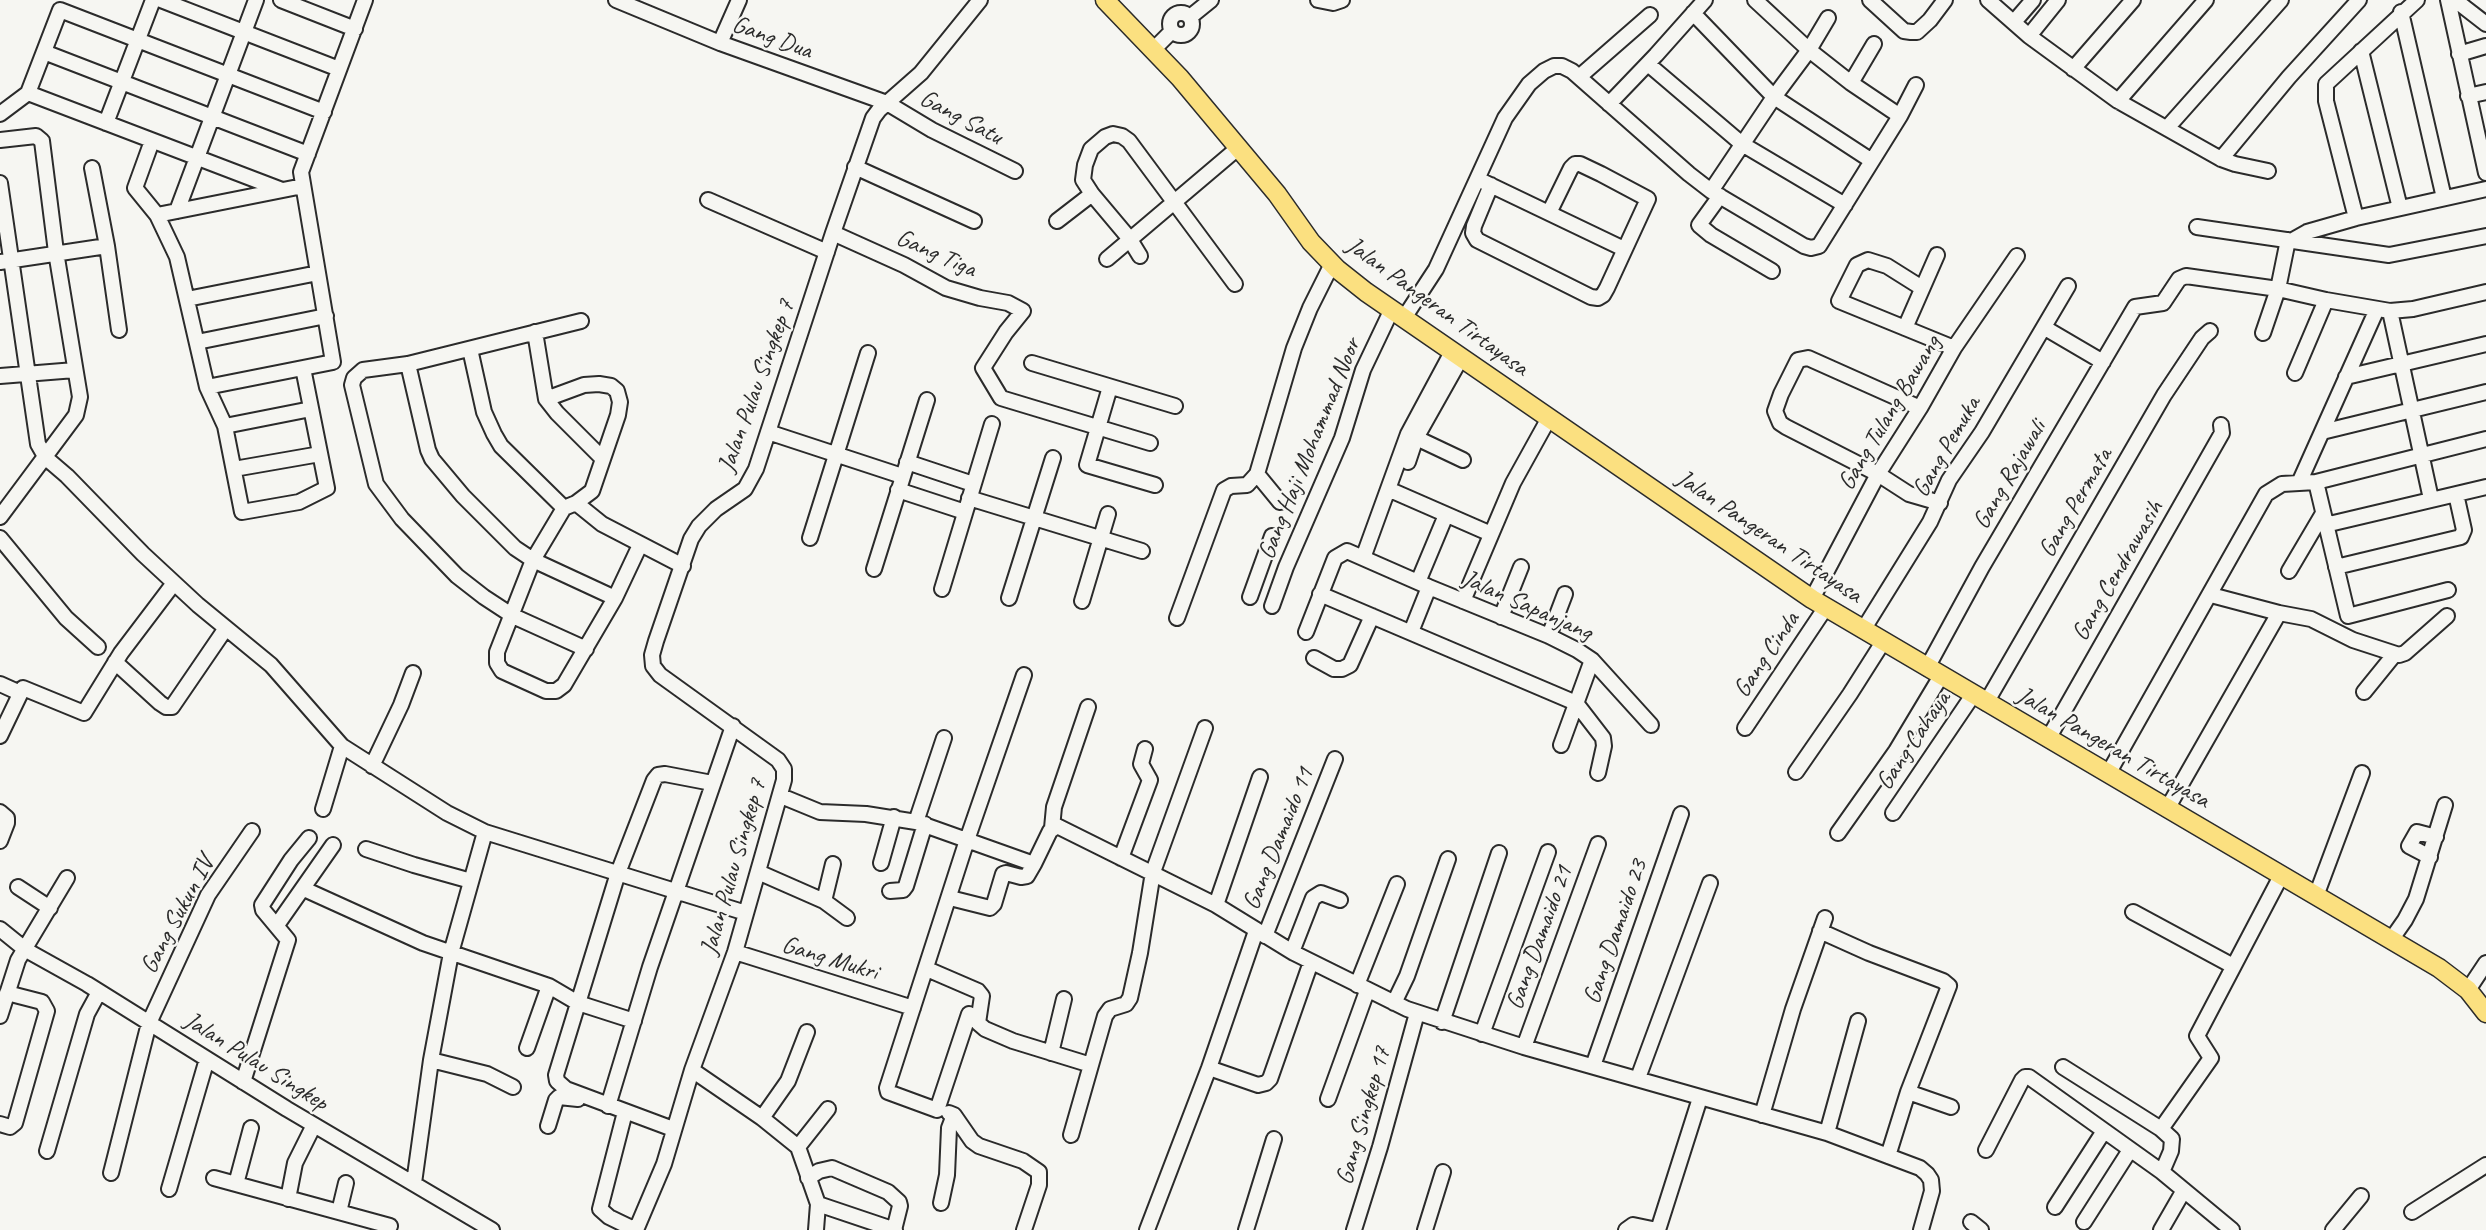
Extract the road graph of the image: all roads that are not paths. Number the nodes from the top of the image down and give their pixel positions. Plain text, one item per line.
1 (153, 0) edge
2 (162, 0) edge
3 (256, 0) edge
4 (281, 0) edge
5 (365, 0) edge
6 (616, 0) edge
7 (640, 0) edge
8 (739, 0) edge
9 (980, 0) edge
10 (1105, 0) edge
11 (1212, 0) edge
12 (1318, 0) edge
13 (1342, 0) edge
14 (1705, 0) edge
15 (1755, 0) edge
16 (1870, 0) edge
17 (1945, 0) edge
18 (1988, 0) edge
19 (2033, 0) edge
20 (2058, 0) edge
21 (2133, 0) edge
22 (2206, 0) edge
23 (2281, 0) edge
24 (2359, 0) edge
25 (2417, 0) edge
26 (2448, 0) edge
27 (2455, 0) edge
28 (2401, 12) junction
29 (1692, 13) junction
30 (1650, 15) dead end
31 (1828, 18) dead end
32 (2014, 22) junction
33 (2486, 24) edge
34 (354, 29) junction
35 (244, 32) junction
36 (2029, 36) junction
37 (722, 39) junction
38 (138, 40) junction
39 (1874, 44) dead end
40 (2486, 46) edge
41 (1154, 49) junction
42 (1809, 50) junction
43 (2361, 51) junction
44 (44, 52) junction
45 (2459, 54) junction
46 (1648, 64) junction
47 (339, 69) junction
48 (2073, 69) junction
49 (228, 75) junction
50 (1579, 76) junction
51 (122, 82) junction
52 (1851, 84) junction
53 (1916, 85) dead end
54 (2486, 92) edge
55 (28, 93) junction
56 (1774, 96) junction
57 (2468, 96) junction
58 (2118, 100) junction
59 (887, 103) junction
60 (1609, 104) junction
61 (324, 112) junction
62 (0, 114) edge
63 (1900, 116) junction
64 (212, 117) junction
65 (106, 123) junction
66 (2166, 128) junction
67 (0, 140) edge
68 (152, 141) junction
69 (2482, 141) edge
70 (1742, 144) junction
71 (1238, 148) junction
72 (308, 154) junction
73 (197, 158) junction
74 (2221, 159) junction
75 (1872, 161) junction
76 (855, 167) junction
77 (92, 168) dead end
78 (1015, 171) dead end
79 (2268, 171) dead end
80 (2486, 174) edge
81 (1476, 178) junction
82 (0, 183) edge
83 (1491, 185) junction
84 (303, 186) junction
85 (2486, 189) edge
86 (282, 190) junction
87 (1092, 194) junction
88 (1716, 194) junction
89 (2444, 198) junction
90 (708, 200) dead end
91 (1176, 202) junction
92 (1845, 205) junction
93 (2400, 208) junction
94 (177, 211) junction
95 (1550, 213) junction
96 (157, 215) junction
97 (2356, 218) junction
98 (974, 221) dead end
99 (1057, 221) dead end
100 (2197, 227) dead end
101 (833, 233) junction
102 (2486, 236) edge
103 (1129, 238) junction
104 (2290, 240) junction
105 (107, 246) junction
106 (1624, 250) junction
107 (56, 252) junction
108 (827, 252) junction
109 (1937, 255) dead end
110 (1140, 256) dead end
111 (2017, 256) dead end
112 (1107, 258) dead end
113 (5, 261) edge
114 (1332, 264) junction
115 (1772, 270) dead end
116 (318, 273) junction
117 (1235, 284) dead end
118 (2068, 286) dead end
119 (1922, 288) junction
120 (2278, 289) junction
121 (2486, 292) edge
122 (187, 299) junction
123 (2326, 300) junction
124 (2384, 310) junction
125 (1398, 314) junction
126 (326, 316) junction
127 (581, 322) dead end
128 (1904, 328) junction
129 (2045, 328) junction
130 (119, 330) dead end
131 (2210, 331) dead end
132 (535, 332) junction
133 (2263, 333) dead end
134 (196, 342) junction
135 (2486, 344) edge
136 (1954, 348) junction
137 (470, 349) junction
138 (868, 354) dead end
139 (1456, 355) junction
140 (2103, 362) junction
141 (1032, 363) dead end
142 (408, 364) junction
143 (2400, 364) junction
144 (303, 368) junction
145 (75, 370) junction
146 (2295, 373) dead end
147 (28, 374) junction
148 (0, 376) edge
149 (2346, 377) junction
150 (206, 386) junction
151 (1110, 386) junction
152 (2486, 392) edge
153 (546, 398) junction
154 (927, 400) dead end
155 (1175, 406) dead end
156 (1920, 408) junction
157 (312, 409) junction
158 (2410, 410) junction
159 (1549, 418) junction
160 (992, 424) dead end
161 (225, 426) junction
162 (2221, 426) dead end
163 (1098, 427) junction
164 (768, 432) junction
165 (2322, 432) junction
166 (1412, 436) junction
167 (2486, 439) edge
168 (1150, 443) dead end
169 (320, 454) junction
170 (2421, 454) junction
171 (836, 455) junction
172 (46, 458) junction
173 (1053, 458) dead end
174 (603, 459) junction
175 (1463, 460) dead end
176 (907, 462) junction
177 (234, 469) junction
178 (1257, 474) junction
179 (1878, 474) junction
180 (902, 476) junction
181 (2316, 482) junction
182 (2299, 483) junction
183 (973, 484) junction
184 (1155, 485) dead end
185 (2486, 487) edge
186 (898, 490) junction
187 (1392, 492) junction
188 (2456, 494) junction
189 (969, 498) junction
190 (2431, 499) junction
191 (1280, 502) dead end
192 (1940, 503) junction
193 (570, 506) junction
194 (964, 512) junction
195 (1108, 514) dead end
196 (0, 515) edge
197 (1446, 515) junction
198 (1035, 519) junction
199 (2324, 520) junction
200 (1491, 534) junction
201 (1272, 536) dead end
202 (0, 538) edge
203 (810, 538) dead end
204 (1100, 539) junction
205 (640, 545) junction
206 (1142, 551) dead end
207 (1264, 559) junction
208 (533, 560) junction
209 (1367, 560) junction
210 (683, 566) junction
211 (1286, 567) junction
212 (1521, 567) dead end
213 (2336, 567) junction
214 (874, 569) dead end
215 (2289, 571) dead end
216 (174, 583) junction
217 (1423, 585) junction
218 (942, 589) dead end
219 (2448, 590) dead end
220 (1320, 594) junction
221 (1565, 594) dead end
222 (2211, 595) junction
223 (1250, 597) dead end
224 (615, 598) junction
225 (1009, 598) dead end
226 (1082, 601) dead end
227 (1463, 601) junction
228 (1819, 603) junction
229 (1272, 606) dead end
230 (2279, 613) junction
231 (513, 616) junction
232 (1372, 616) junction
233 (2447, 616) dead end
234 (1501, 617) junction
235 (1177, 618) dead end
236 (226, 628) junction
237 (1862, 630) junction
238 (1306, 632) dead end
239 (1411, 632) junction
240 (1549, 636) junction
241 (1883, 642) junction
242 (98, 647) dead end
243 (586, 649) junction
244 (2394, 655) junction
245 (1314, 658) dead end
246 (1592, 660) junction
247 (115, 662) junction
248 (413, 672) dead end
249 (1934, 672) junction
250 (1024, 675) dead end
251 (0, 684) edge
252 (22, 691) junction
253 (2364, 692) dead end
254 (1980, 699) junction
255 (1576, 703) junction
256 (1088, 706) dead end
257 (1652, 725) dead end
258 (733, 726) junction
259 (1205, 728) dead end
260 (1745, 728) dead end
261 (0, 736) edge
262 (944, 738) dead end
263 (2048, 739) junction
264 (1560, 745) dead end
265 (342, 746) junction
266 (1145, 749) dead end
267 (1335, 759) dead end
268 (372, 766) junction
269 (1796, 772) dead end
270 (1598, 773) dead end
271 (2362, 773) dead end
272 (2108, 774) junction
273 (1260, 777) dead end
274 (712, 784) junction
275 (781, 796) junction
276 (2445, 805) dead end
277 (322, 809) dead end
278 (2167, 809) junction
279 (1893, 813) dead end
280 (1681, 814) dead end
281 (4, 815) edge
282 (894, 817) junction
283 (1049, 817) junction
284 (921, 823) junction
285 (252, 831) dead end
286 (485, 832) junction
287 (1838, 833) dead end
288 (2436, 837) junction
289 (309, 838) dead end
290 (967, 840) junction
291 (0, 841) edge
292 (1598, 844) dead end
293 (333, 845) dead end
294 (366, 849) dead end
295 (1548, 852) dead end
296 (1499, 853) dead end
297 (2430, 856) junction
298 (1121, 858) junction
299 (1448, 859) dead end
300 (881, 863) dead end
301 (833, 864) dead end
302 (1034, 864) junction
303 (758, 872) junction
304 (1153, 872) junction
305 (618, 873) junction
306 (2281, 876) junction
307 (67, 878) dead end
308 (471, 881) junction
309 (1710, 883) dead end
310 (1397, 884) dead end
311 (18, 887) dead end
312 (304, 889) junction
313 (890, 891) dead end
314 (675, 892) junction
315 (2316, 896) junction
316 (950, 898) junction
317 (1340, 900) dead end
318 (824, 901) junction
319 (1216, 905) junction
320 (50, 908) junction
321 (2134, 912) dead end
322 (746, 913) junction
323 (848, 918) dead end
324 (1825, 918) dead end
325 (276, 925) junction
326 (0, 929) edge
327 (1820, 931) junction
328 (1261, 934) junction
329 (2390, 940) junction
330 (26, 950) junction
331 (735, 952) junction
332 (1292, 952) junction
333 (452, 953) junction
334 (1311, 962) junction
335 (2486, 963) edge
336 (2232, 966) junction
337 (927, 969) junction
338 (549, 986) junction
339 (1362, 988) junction
340 (2468, 990) junction
341 (99, 992) junction
342 (7, 993) junction
343 (1064, 999) dead end
344 (578, 1003) junction
345 (1394, 1003) junction
346 (913, 1008) junction
347 (1416, 1013) junction
348 (2486, 1013) edge
349 (969, 1014) dead end
350 (0, 1016) edge
351 (634, 1021) junction
352 (1858, 1021) dead end
353 (1442, 1022) junction
354 (149, 1023) junction
355 (808, 1032) dead end
356 (1482, 1034) junction
357 (1524, 1047) junction
358 (527, 1048) dead end
359 (1051, 1053) junction
360 (207, 1059) junction
361 (431, 1060) junction
362 (1090, 1065) junction
363 (1593, 1066) junction
364 (2063, 1067) dead end
365 (1209, 1068) junction
366 (692, 1070) junction
367 (1638, 1078) junction
368 (243, 1082) junction
369 (513, 1087) dead end
370 (1908, 1092) junction
371 (1700, 1098) junction
372 (1328, 1099) dead end
373 (602, 1104) junction
374 (1951, 1107) dead end
375 (828, 1109) dead end
376 (937, 1110) junction
377 (625, 1112) junction
378 (954, 1115) junction
379 (1762, 1115) junction
380 (762, 1118) junction
381 (0, 1124) edge
382 (314, 1125) junction
383 (548, 1126) dead end
384 (251, 1128) dead end
385 (673, 1129) junction
386 (2161, 1129) junction
387 (2104, 1131) junction
388 (1827, 1133) junction
389 (1071, 1135) dead end
390 (1274, 1138) dead end
391 (798, 1147) junction
392 (1986, 1150) dead end
393 (2130, 1150) junction
394 (47, 1151) dead end
395 (1888, 1156) junction
396 (2486, 1165) edge
397 (1443, 1172) dead end
398 (2162, 1172) junction
399 (111, 1173) dead end
400 (214, 1178) dead end
401 (808, 1178) junction
402 (346, 1183) dead end
403 (414, 1183) junction
404 (236, 1184) junction
405 (169, 1189) dead end
406 (2184, 1190) junction
407 (2361, 1196) dead end
408 (288, 1199) junction
409 (941, 1203) dead end
410 (818, 1204) junction
411 (2055, 1207) dead end
412 (339, 1212) junction
413 (2412, 1212) dead end
414 (2084, 1222) dead end
415 (2216, 1225) edge
416 (390, 1226) dead end
417 (1658, 1229) edge
418 (492, 1230) edge
419 (636, 1230) edge
420 (816, 1230) edge
421 (894, 1230) edge
422 (1024, 1230) edge
423 (1146, 1230) edge
424 (1246, 1230) edge
425 (1354, 1230) edge
426 (1425, 1230) edge
427 (1626, 1230) edge
428 (1921, 1230) edge
429 (2161, 1230) edge
430 (2232, 1230) edge
431 (2333, 1230) edge

1 - 38 street
2 - 35 street
3 - 35 street
4 - 34 street
5 - 34 street
6 - 37 street, Gang Dua
7 - 37 street
8 - 37 street
9 - 59 street, Jalan Pulau Singkep 7
10 - 41 main road, Jalan Pangeran Tirtayasa
11 - 41 street
12 - 13 street
14 - 29 street
15 - 42 street
16 - 17 street
18 - 32 street
19 - 32 street
20 - 36 street
21 - 48 street
22 - 58 street
23 - 66 street
24 - 74 street
25 - 28 street
26 - 45 street
27 - 33 street
28 - 43 street
28 - 89 street
29 - 46 street
29 - 56 street
30 - 50 street
31 - 42 street
32 - 36 street
34 - 47 street
35 - 47 street
35 - 49 street
36 - 48 street
37 - 59 street, Gang Dua
38 - 44 street
38 - 49 street
38 - 51 street
39 - 52 street
40 - 45 street
41 - 71 main road, Jalan Pangeran Tirtayasa
42 - 52 street
42 - 56 street
43 - 93 street
43 - 97 street
44 - 51 street
44 - 55 street
45 - 57 street
46 - 60 street
46 - 70 street
47 - 61 street
48 - 58 street
49 - 61 street
49 - 64 street
50 - 60 street
50 - 81 street, Gang Haji Mohammad Noor
51 - 64 street
51 - 65 street
52 - 63 street
53 - 63 street
54 - 57 street
55 - 62 street
55 - 65 street
56 - 70 street
56 - 75 street
57 - 69 street
58 - 66 street
59 - 76 street, Jalan Pulau Singkep 7
59 - 78 street, Gang Satu
60 - 88 street
61 - 72 street
63 - 75 street
64 - 72 street
64 - 73 street
65 - 68 street
66 - 74 street
67 - 107 street
68 - 73 street
68 - 96 street
69 - 80 street
70 - 88 street
70 - 92 street
71 - 91 street
71 - 114 main road, Jalan Pangeran Tirtayasa
72 - 84 street
73 - 86 street
73 - 94 street
74 - 79 street
75 - 92 street
76 - 98 street
76 - 101 street, Jalan Pulau Singkep 7
77 - 105 street
81 - 83 street
81 - 125 street, Gang Haji Mohammad Noor
82 - 113 street
83 - 95 street
83 - 106 street
84 - 86 street
84 - 116 street
85 - 89 street
86 - 94 street
87 - 91 street
87 - 99 street
87 - 103 street
88 - 92 street
88 - 115 street
89 - 93 street
90 - 108 street
91 - 103 street
91 - 117 street
93 - 97 street
94 - 96 street
95 - 106 street
95 - 106 street
96 - 122 street
97 - 104 street
100 - 104 street
101 - 108 street, Jalan Pulau Singkep 7
101 - 163 street, Gang Tiga
102 - 104 street
103 - 110 street
103 - 112 street
104 - 120 street
105 - 107 street
105 - 130 street
107 - 113 street
107 - 145 street
108 - 164 street, Jalan Pulau Singkep 7
109 - 119 street
111 - 136 street, Gang Tulang Bawang
113 - 147 street
114 - 125 main road, Jalan Pangeran Tirtayasa
114 - 178 street
116 - 122 street
116 - 126 street
118 - 129 street, Gang Pemuka
119 - 128 street
119 - 128 street
120 - 123 street
120 - 133 street
120 - 140 street, Gang Rajawali
121 - 124 street
122 - 134 street
123 - 124 street
123 - 146 street
124 - 143 street
124 - 149 street
125 - 139 main road, Jalan Pangeran Tirtayasa
125 - 211 street, Gang Haji Mohammad Noor
126 - 134 street
126 - 144 street
127 - 132 street
128 - 136 street
129 - 140 street
129 - 192 street, Gang Pemuka
131 - 254 street, Gang Permata
132 - 137 street
132 - 153 street
134 - 150 street
135 - 143 street
136 - 156 street, Gang Tulang Bawang
137 - 142 street
137 - 193 street
138 - 171 street
139 - 159 main road, Jalan Pangeran Tirtayasa
139 - 166 street
140 - 249 street, Gang Rajawali
141 - 151 street
142 - 208 street
142 - 231 street
143 - 149 street
143 - 158 street
144 - 150 street
144 - 157 street
145 - 147 street
145 - 172 street
147 - 148 street
147 - 172 street
149 - 165 street
150 - 161 street
151 - 155 street
151 - 163 street
152 - 158 street
153 - 174 street
153 - 174 street
154 - 176 street
156 - 179 street, Gang Tulang Bawang
156 - 179 street
157 - 161 street
157 - 169 street
158 - 165 street
158 - 170 street
159 - 200 street
159 - 228 main road, Jalan Pangeran Tirtayasa
160 - 183 street
161 - 177 street
162 - 263 street, Gang Cendrawasih
163 - 168 street
163 - 184 street
164 - 171 street
164 - 210 street, Jalan Pulau Singkep 7
165 - 182 street
166 - 175 street
166 - 187 street
167 - 170 street
169 - 177 street
169 - 177 street
170 - 181 street
170 - 190 street
171 - 180 street
171 - 203 street
172 - 196 street
172 - 216 street
173 - 198 street
174 - 193 street
176 - 180 street
176 - 183 street
178 - 191 street
178 - 235 street
179 - 192 street
179 - 228 street, Gang Tulang Bawang
180 - 186 street
181 - 182 street
181 - 199 street
182 - 222 street
183 - 189 street
185 - 188 street
186 - 194 street
186 - 214 street
187 - 197 street
187 - 209 street
188 - 190 street
188 - 213 street
189 - 194 street
189 - 198 street
190 - 199 street
192 - 237 street, Gang Pemuka
193 - 205 street
193 - 208 street
194 - 218 street
195 - 204 street
197 - 200 street
197 - 217 street
198 - 204 street
198 - 225 street
199 - 213 street
199 - 215 street
200 - 227 street
201 - 207 street
202 - 242 street
204 - 206 street
204 - 226 street
205 - 210 street
205 - 224 street
207 - 211 street
207 - 223 street
208 - 224 street
208 - 231 street
209 - 217 street, Jalan Sapanjang
209 - 220 street, Jalan Sapanjang
210 - 258 street, Jalan Pulau Singkep 7
211 - 229 street, Gang Haji Mohammad Noor
212 - 234 street
213 - 219 street
216 - 236 street
216 - 247 street
217 - 227 street, Jalan Sapanjang
217 - 239 street
220 - 232 street
220 - 238 street
221 - 240 street
222 - 230 street
222 - 272 street
224 - 243 street
227 - 234 street, Jalan Sapanjang
228 - 237 main road, Jalan Pangeran Tirtayasa
228 - 260 street, Gang Cinda
230 - 244 street
230 - 278 street
231 - 243 street
231 - 243 street
232 - 239 street
232 - 245 street
233 - 244 street
234 - 240 street, Jalan Sapanjang
236 - 247 street
236 - 265 street
237 - 241 main road, Jalan Pangeran Tirtayasa
239 - 255 street
240 - 246 street, Jalan Sapanjang
241 - 249 main road, Jalan Pangeran Tirtayasa
241 - 269 street
244 - 253 street
246 - 255 street
246 - 257 street, Jalan Sapanjang
247 - 252 street
248 - 268 street
249 - 254 main road, Jalan Pangeran Tirtayasa
249 - 287 street, Gang Rajawali
250 - 290 street
251 - 252 street
252 - 261 street
254 - 263 main road, Jalan Pangeran Tirtayasa
254 - 279 street, Gang Cahaya
255 - 264 street
255 - 270 street
256 - 283 street
258 - 274 street
258 - 275 street, Jalan Pulau Singkep 7
259 - 304 street
262 - 284 street
263 - 272 main road, Jalan Pangeran Tirtayasa
265 - 268 street
265 - 277 street
266 - 298 street
267 - 328 street, Gang Damaido 11
268 - 286 street
271 - 315 street
272 - 278 main road, Jalan Pangeran Tirtayasa
273 - 319 street
274 - 305 street
274 - 314 street
275 - 282 street
275 - 303 street, Jalan Pulau Singkep 7
276 - 288 street
278 - 306 main road, Jalan Pangeran Tirtayasa
280 - 363 street, Gang Damaido 23
281 - 291 street
282 - 284 street
282 - 300 street
283 - 298 street
283 - 302 street
284 - 290 street
284 - 313 street
285 - 354 street, Gang Sukun IV
286 - 305 street
286 - 308 street
288 - 297 street
288 - 297 street
289 - 325 street
290 - 302 street
290 - 316 street
292 - 357 street, Gang Damaido 21
293 - 312 street
294 - 308 street
295 - 356 street
296 - 353 street
297 - 329 street
298 - 304 street
299 - 345 street
301 - 318 street
302 - 316 street
303 - 318 street
303 - 322 street, Jalan Pulau Singkep 7
304 - 319 street
304 - 362 street
305 - 314 street
305 - 344 street
306 - 315 main road, Jalan Pangeran Tirtayasa
306 - 336 street
307 - 320 street
308 - 333 street
309 - 367 street
310 - 339 street
311 - 320 street
312 - 325 street
312 - 333 street
314 - 322 street
314 - 351 street
315 - 329 main road, Jalan Pangeran Tirtayasa
316 - 337 street
317 - 332 street
318 - 323 street
319 - 328 street
320 - 330 street
321 - 336 street
322 - 331 street, Jalan Pulau Singkep 7
324 - 327 street
325 - 368 street
326 - 330 street, Jalan Pulau Singkep
327 - 370 street
327 - 379 street
328 - 332 street
328 - 365 street, Gang Damaido 11
329 - 340 main road, Jalan Pangeran Tirtayasa
330 - 341 street, Jalan Pulau Singkep
330 - 342 street
331 - 346 street, Gang Mukri
331 - 366 street, Jalan Pulau Singkep 7
332 - 334 street
333 - 338 street
333 - 361 street
334 - 339 street
334 - 365 street
335 - 340 street
336 - 386 street
337 - 346 street
337 - 359 street
338 - 344 street
338 - 358 street
339 - 345 street
339 - 372 street
340 - 348 main road, Jalan Pangeran Tirtayasa
341 - 354 street, Jalan Pulau Singkep
341 - 394 street
342 - 350 street
342 - 381 street
343 - 359 street
344 - 351 street
344 - 373 street
345 - 347 street
346 - 376 street
347 - 353 street
347 - 425 street, Gang Singkep 17
349 - 376 street
351 - 373 street
352 - 388 street
353 - 356 street
354 - 360 street, Jalan Pulau Singkep
354 - 399 street, Gang Sukun IV
355 - 380 street
356 - 357 street
357 - 363 street
359 - 362 street
360 - 368 street, Jalan Pulau Singkep
360 - 405 street
361 - 369 street
361 - 403 street
362 - 389 street
363 - 367 street
364 - 386 street
365 - 423 street, Gang Damaido 11
366 - 380 street
366 - 385 street, Jalan Pulau Singkep 7
367 - 371 street
368 - 382 street, Jalan Pulau Singkep
370 - 374 street
370 - 395 street
371 - 379 street
371 - 417 street
373 - 377 street
373 - 383 street
375 - 391 street
376 - 378 street
377 - 385 street
377 - 419 street
378 - 409 street
378 - 422 street
379 - 388 street
380 - 391 street
382 - 403 street, Jalan Pulau Singkep
382 - 408 street
384 - 404 street
385 - 419 street, Jalan Pulau Singkep 7
386 - 398 street
387 - 392 street
387 - 393 street
387 - 411 street
388 - 395 street
390 - 424 street
391 - 401 street
393 - 398 street
393 - 414 street
395 - 428 street
396 - 413 street
397 - 426 street
398 - 406 street
400 - 404 street
401 - 410 street
401 - 421 street
402 - 412 street
403 - 418 street, Jalan Pulau Singkep
404 - 408 street
406 - 415 street
406 - 429 street
407 - 431 street
408 - 412 street
410 - 420 street
410 - 421 street
412 - 416 street
415 - 430 street
417 - 427 street

